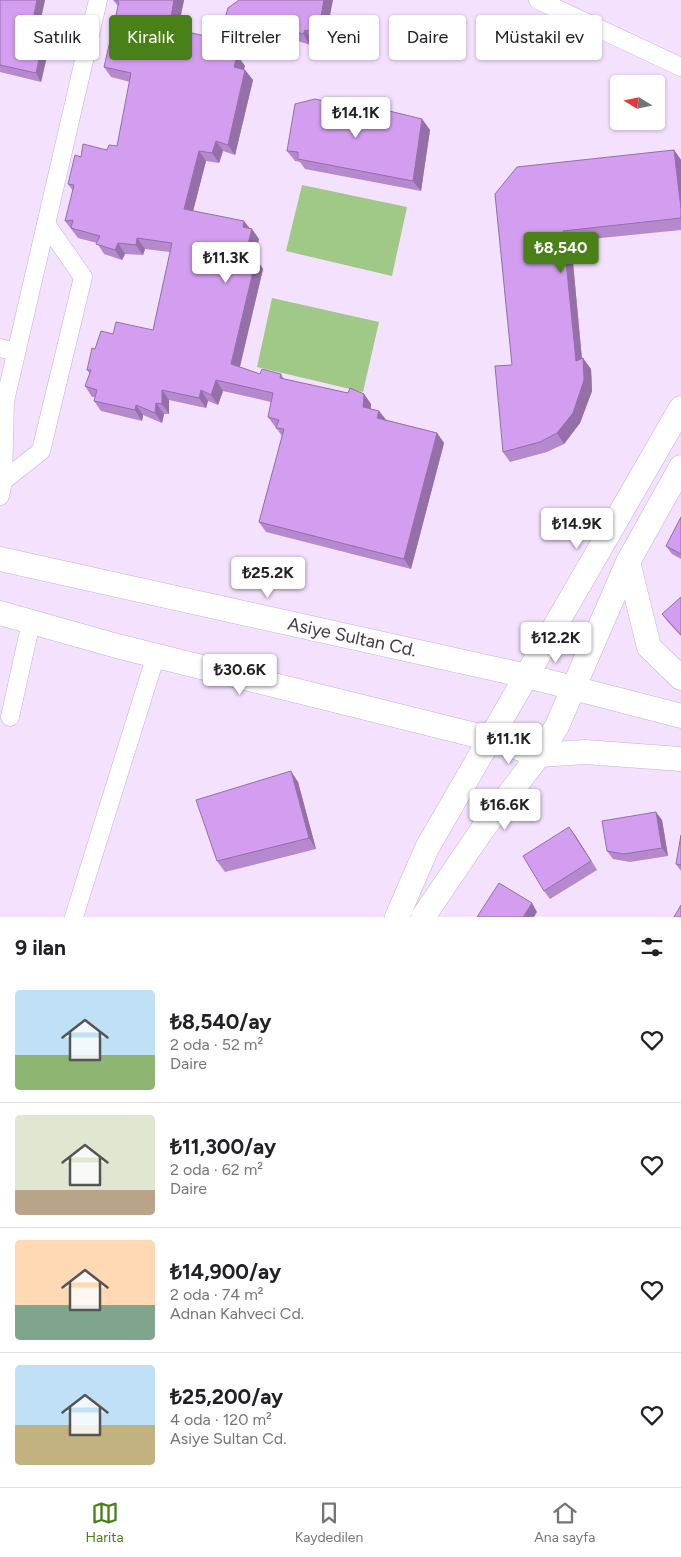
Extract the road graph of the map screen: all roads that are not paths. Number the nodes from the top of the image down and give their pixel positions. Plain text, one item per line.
1 (98, 0) edge
2 (538, 0) edge
3 (681, 67) edge
4 (46, 224) junction
5 (8, 350) edge
6 (681, 408) edge
7 (681, 467) edge
8 (2, 489) edge
9 (0, 559) edge
10 (628, 562) junction
11 (0, 613) edge
12 (31, 622) junction
13 (156, 655) junction
14 (527, 676) junction
15 (681, 678) edge
16 (573, 689) junction
17 (681, 716) edge
18 (10, 717) dead end
19 (491, 739) junction
20 (539, 755) junction
21 (681, 760) edge
22 (74, 917) edge
23 (397, 917) edge
24 (424, 917) edge

1 - 4 street
2 - 3 street
4 - 5 street
4 - 8 street
5 - 8 street
6 - 14 street
7 - 10 street
9 - 14 street, Asiye Sultan Cd.
10 - 15 street
10 - 16 street
11 - 12 street
12 - 13 street
12 - 18 street
13 - 19 street
13 - 22 street
14 - 16 street, Asiye Sultan Cd.
14 - 19 street
16 - 17 street
16 - 20 street
19 - 20 street
19 - 23 street
20 - 21 street
20 - 24 street

